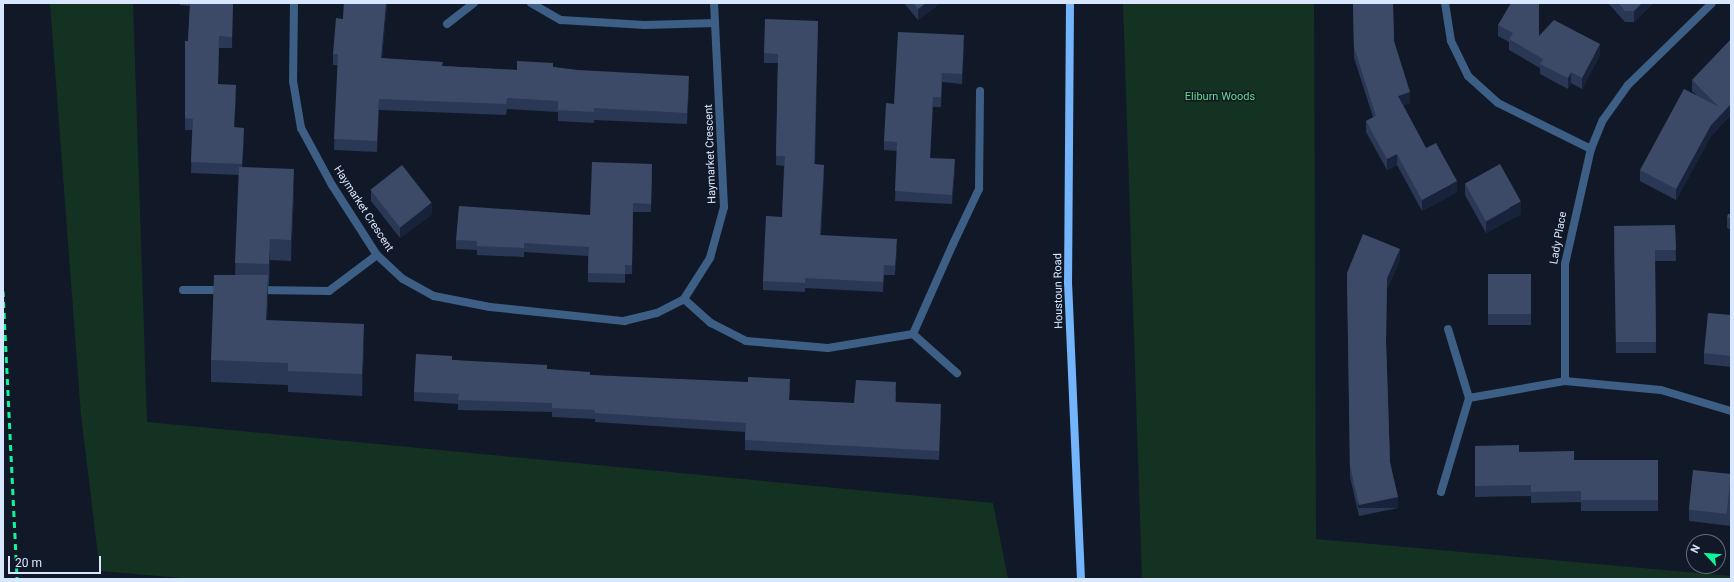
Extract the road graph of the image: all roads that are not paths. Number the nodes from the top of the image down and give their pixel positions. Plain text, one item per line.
1 (294, 3) edge
2 (474, 3) edge
3 (531, 3) edge
4 (714, 3) edge
5 (1070, 3) edge
6 (1445, 3) edge
7 (1712, 3) edge
8 (715, 23) junction
9 (447, 24) dead end
10 (980, 90) dead end
11 (1591, 149) junction
12 (377, 255) junction
13 (183, 290) dead end
14 (237, 290) edge
15 (252, 290) edge
16 (684, 299) junction
17 (1448, 329) dead end
18 (913, 334) junction
19 (957, 373) dead end
20 (1566, 381) junction
21 (1469, 398) junction
22 (1731, 411) edge
23 (1441, 492) dead end
24 (1081, 579) edge

1 - 12 street, Haymarket Crescent
2 - 9 street
3 - 8 street
4 - 8 street, Haymarket Crescent
5 - 24 street, Houstoun Road
6 - 11 street
7 - 11 street, Lady Place
8 - 16 street, Haymarket Crescent
10 - 18 street
11 - 20 street, Lady Place
12 - 15 street
12 - 16 street, Haymarket Crescent
13 - 14 street
16 - 18 street
17 - 21 street
18 - 19 street
20 - 21 street
20 - 22 street
21 - 23 street

